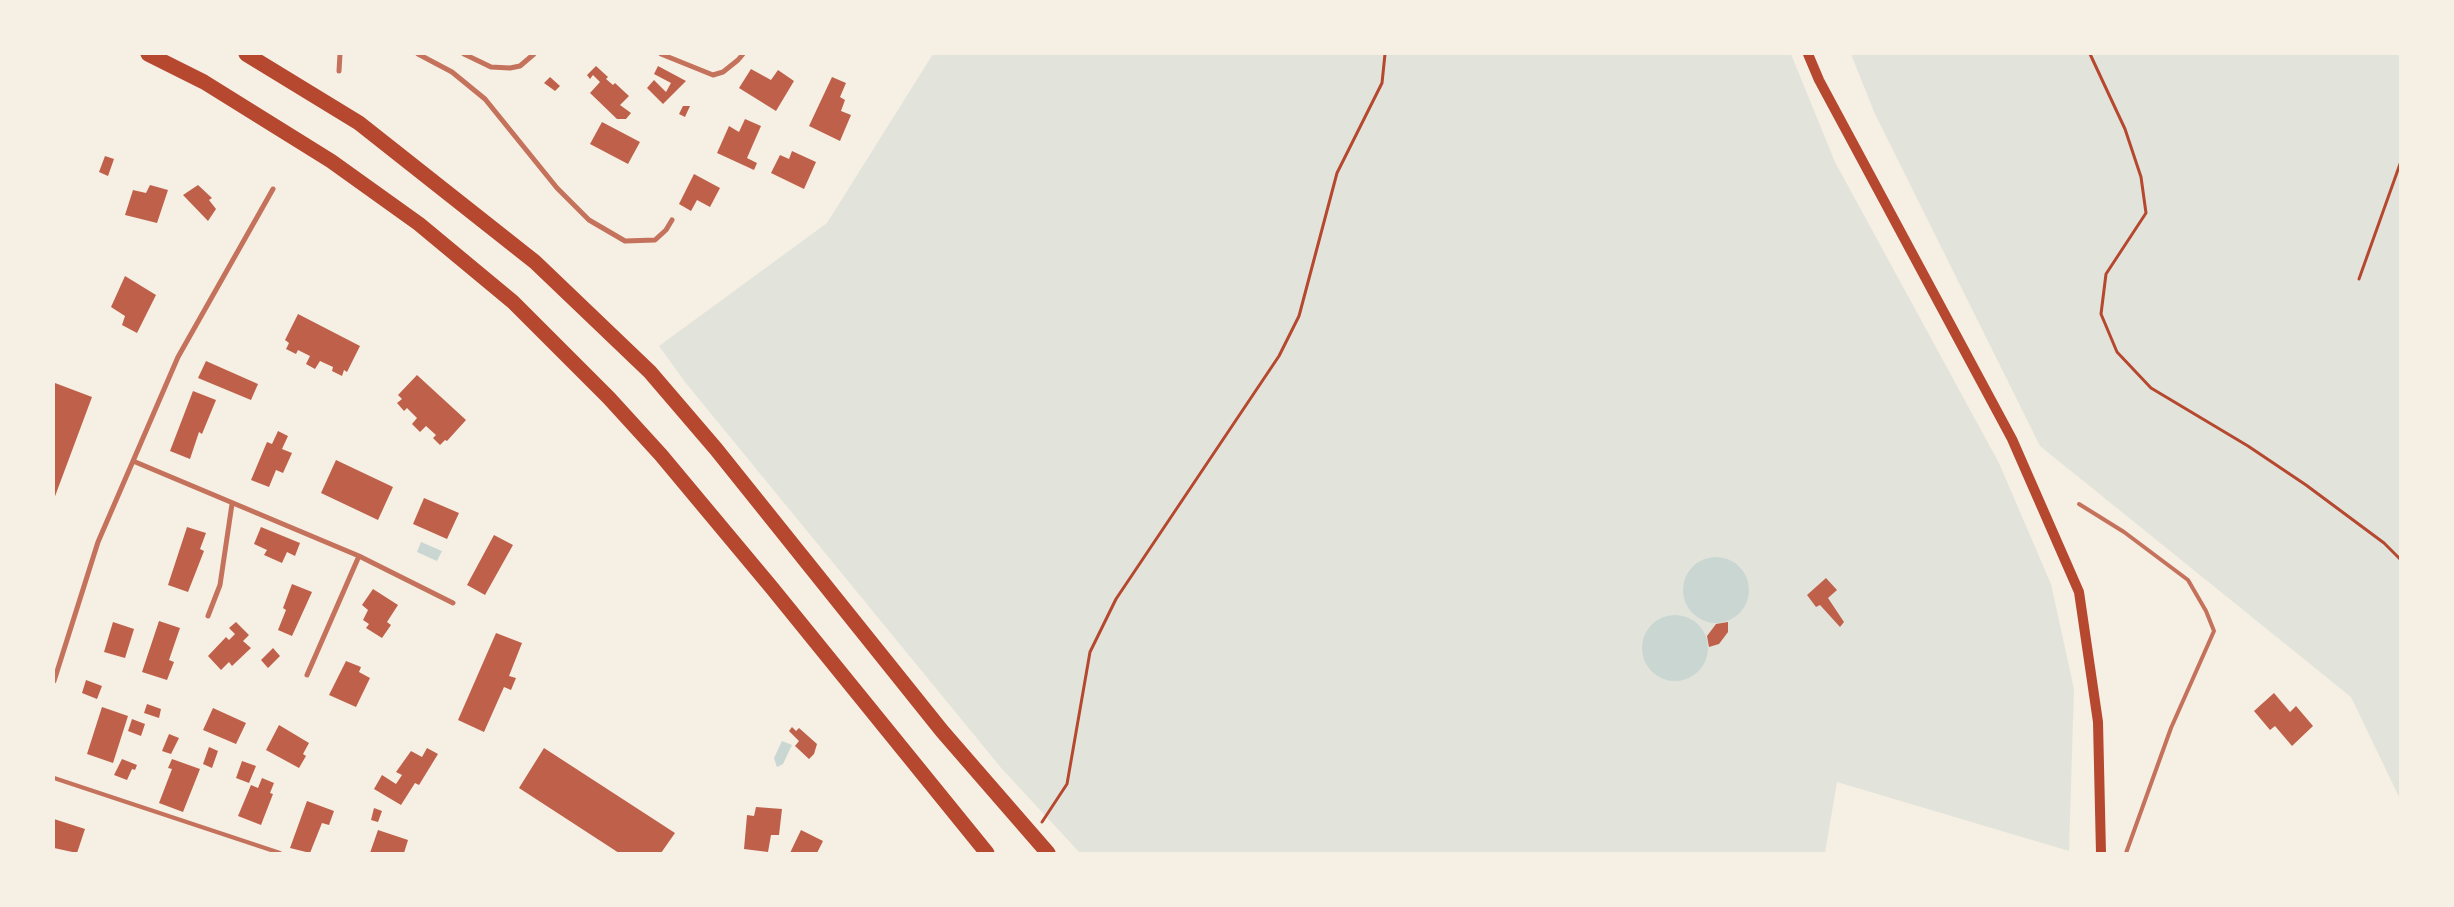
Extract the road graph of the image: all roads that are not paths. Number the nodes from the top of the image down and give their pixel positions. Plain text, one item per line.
1 (148, 54) edge
2 (246, 54) edge
3 (340, 54) edge
4 (418, 54) edge
5 (464, 54) edge
6 (534, 54) edge
7 (662, 54) edge
8 (742, 54) edge
9 (1808, 54) edge
10 (338, 71) dead end
11 (273, 189) dead end
12 (672, 220) dead end
13 (133, 461) junction
14 (232, 504) junction
15 (2079, 504) dead end
16 (359, 556) junction
17 (453, 602) dead end
18 (208, 616) dead end
19 (307, 675) dead end
20 (54, 681) edge
21 (54, 778) edge
22 (280, 853) edge
23 (986, 853) edge
24 (1048, 853) edge
25 (2101, 853) edge
26 (2126, 853) edge

1 - 23 highway
2 - 24 highway
3 - 10 street
4 - 12 street
5 - 6 street
7 - 8 street
9 - 25 main road
11 - 13 street
13 - 14 street
13 - 20 street
14 - 16 street
14 - 18 street
15 - 26 lane
16 - 17 street
16 - 19 street
21 - 22 lane

